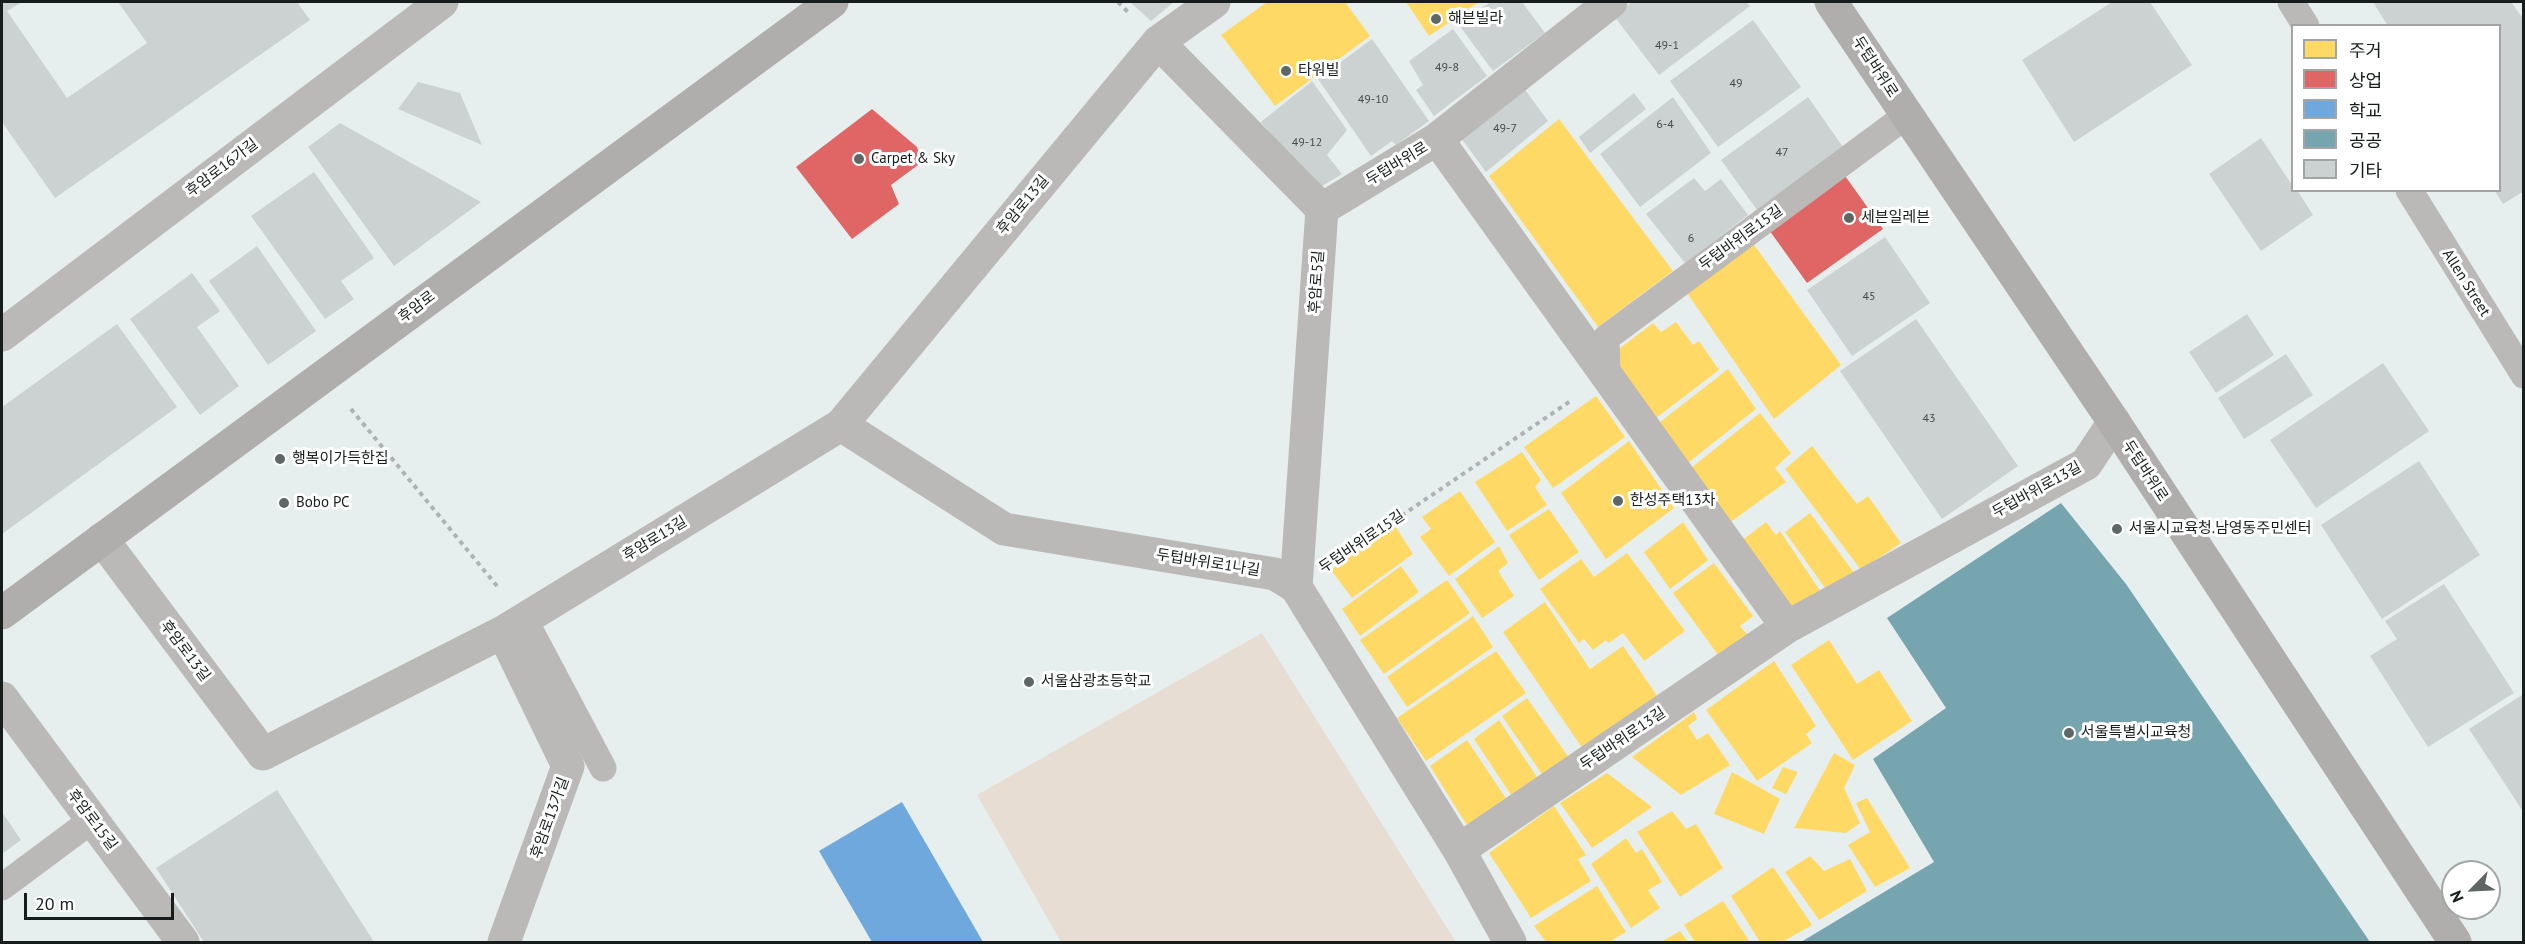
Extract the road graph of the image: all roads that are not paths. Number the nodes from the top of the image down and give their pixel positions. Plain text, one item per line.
1 (442, 2) edge
2 (832, 2) edge
3 (1214, 2) edge
4 (1611, 2) edge
5 (1832, 2) edge
6 (2291, 2) edge
7 (2305, 24) edge
8 (1158, 42) junction
9 (1907, 115) junction
10 (1437, 140) junction
11 (2410, 192) edge
12 (1322, 209) junction
13 (2, 335) edge
14 (2523, 375) edge
15 (1608, 376) junction
16 (2114, 422) junction
17 (841, 425) junction
18 (102, 539) junction
19 (1296, 587) junction
20 (2, 613) edge
21 (513, 626) junction
22 (1787, 627) junction
23 (2, 698) edge
24 (603, 768) dead end
25 (92, 820) junction
26 (1459, 850) junction
27 (2, 888) edge
28 (183, 942) edge
29 (504, 942) edge
30 (1510, 942) edge
31 (2455, 942) edge

1 - 13 street, 후암로16가길
2 - 18 main road, 후암로
3 - 8 street
4 - 10 street, 두텁바위로
5 - 9 main road, 두텁바위로
6 - 7 lane
8 - 12 street
8 - 17 street, 후암로13길
9 - 15 lane, 두텁바위로15길
9 - 16 main road, 두텁바위로
10 - 12 street, 두텁바위로
10 - 15 street
11 - 14 lane, Allen Street
12 - 19 street, 후암로5길
15 - 22 street
16 - 22 street, 두텁바위로13길
16 - 31 main road, 두텁바위로
17 - 19 street, 두텁바위로1나길
17 - 21 street, 후암로13길
18 - 20 main road, 후암로
18 - 21 street, 후암로13길
19 - 26 street
21 - 24 lane
21 - 29 street, 후암로13가길
22 - 26 street, 두텁바위로13길
23 - 25 street, 후암로15길
25 - 27 lane
25 - 28 street, 후암로15길
26 - 30 street

